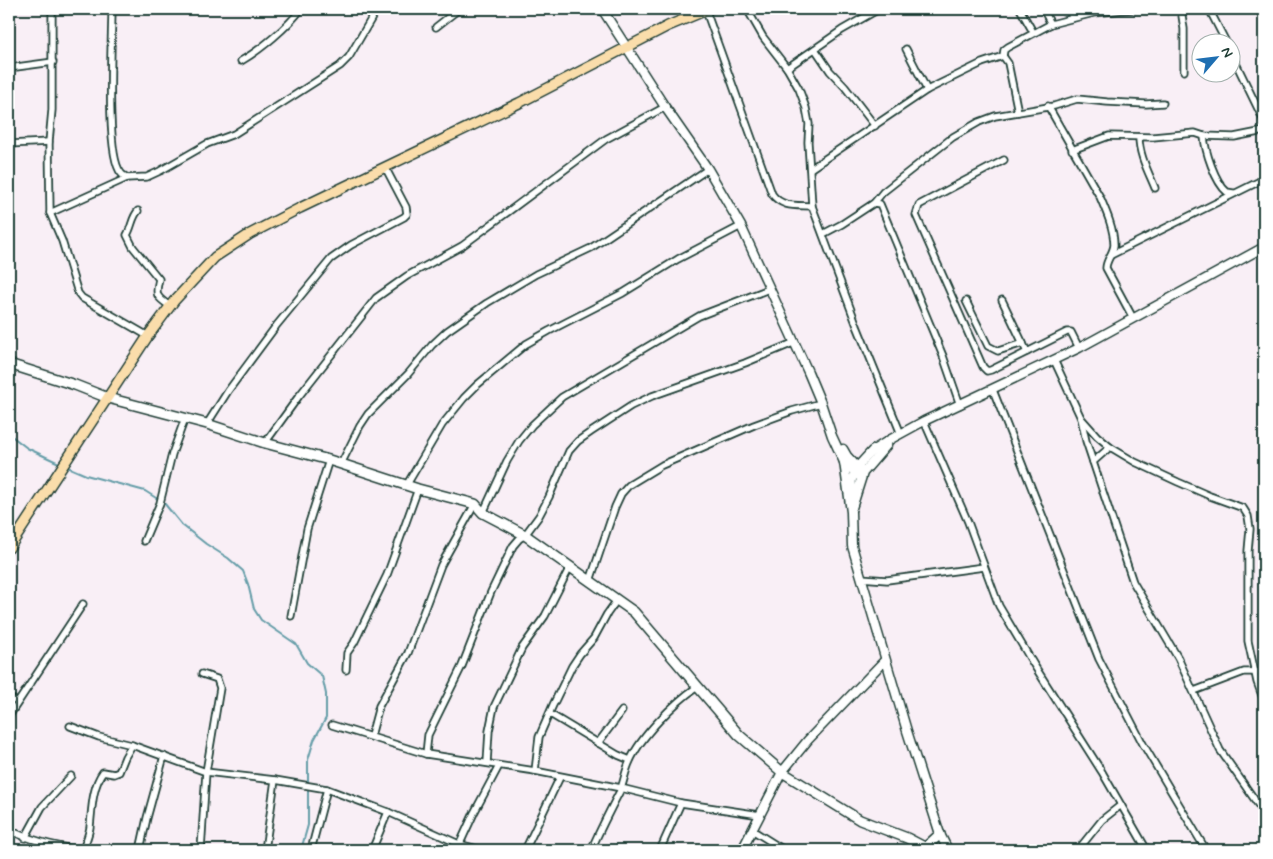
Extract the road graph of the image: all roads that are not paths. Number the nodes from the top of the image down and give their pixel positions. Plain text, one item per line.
1 (52, 9) edge
2 (112, 9) edge
3 (301, 9) edge
4 (377, 9) edge
5 (459, 9) edge
6 (602, 9) edge
7 (748, 9) edge
8 (1020, 9) edge
9 (1043, 9) edge
10 (1068, 9) edge
11 (1133, 9) edge
12 (1181, 9) edge
13 (1209, 9) edge
14 (708, 10) edge
15 (876, 10) dead end
16 (1117, 10) edge
17 (1093, 11) edge
18 (1073, 18) junction
19 (1051, 24) junction
20 (436, 28) dead end
21 (1033, 32) junction
22 (1221, 32) edge
23 (626, 48) junction
24 (815, 49) junction
25 (906, 49) dead end
26 (1003, 56) junction
27 (241, 60) dead end
28 (52, 62) junction
29 (9, 68) edge
30 (787, 68) junction
31 (1184, 71) dead end
32 (1240, 72) edge
33 (927, 90) junction
34 (1163, 102) dead end
35 (1048, 106) junction
36 (665, 107) junction
37 (1018, 112) junction
38 (1264, 121) edge
39 (875, 126) junction
40 (1264, 131) edge
41 (1204, 136) junction
42 (1139, 137) junction
43 (49, 142) junction
44 (9, 144) edge
45 (1072, 150) junction
46 (1004, 160) dead end
47 (386, 166) junction
48 (810, 169) junction
49 (708, 170) junction
50 (127, 178) junction
51 (1264, 179) edge
52 (1154, 188) dead end
53 (1232, 193) junction
54 (874, 203) junction
55 (812, 206) junction
56 (138, 211) dead end
57 (50, 213) junction
58 (741, 226) junction
59 (823, 234) junction
60 (1264, 247) edge
61 (1111, 255) junction
62 (769, 289) junction
63 (1002, 300) dead end
64 (966, 302) dead end
65 (170, 306) junction
66 (1133, 318) junction
67 (148, 336) junction
68 (793, 343) junction
69 (1023, 343) junction
70 (1079, 348) junction
71 (1027, 352) junction
72 (1054, 360) junction
73 (9, 364) edge
74 (993, 390) junction
75 (108, 398) junction
76 (822, 403) junction
77 (960, 405) junction
78 (185, 418) junction
79 (1081, 418) junction
80 (924, 421) junction
81 (207, 424) junction
82 (901, 434) junction
83 (891, 439) junction
84 (265, 443) junction
85 (1110, 447) junction
86 (872, 451) junction
87 (846, 459) junction
88 (329, 460) junction
89 (1093, 462) junction
90 (341, 464) junction
91 (859, 473) junction
92 (406, 486) junction
93 (418, 490) junction
94 (850, 498) junction
95 (475, 504) junction
96 (851, 512) junction
97 (483, 513) junction
98 (525, 535) junction
99 (144, 541) dead end
100 (9, 548) edge
101 (570, 567) junction
102 (984, 568) junction
103 (861, 578) junction
104 (590, 581) junction
105 (617, 600) junction
106 (83, 604) dead end
107 (291, 616) dead end
108 (885, 660) junction
109 (346, 670) dead end
110 (1256, 672) junction
111 (1264, 672) edge
112 (202, 674) dead end
113 (696, 687) junction
114 (1194, 691) junction
115 (9, 697) edge
116 (1264, 701) edge
117 (18, 702) junction
118 (622, 711) dead end
119 (550, 714) junction
120 (9, 716) edge
121 (332, 725) dead end
122 (70, 726) dead end
123 (371, 736) junction
124 (598, 742) junction
125 (132, 745) junction
126 (426, 754) junction
127 (164, 756) junction
128 (630, 760) junction
129 (487, 763) junction
130 (499, 766) junction
131 (536, 771) junction
132 (206, 772) junction
133 (782, 772) junction
134 (70, 776) dead end
135 (560, 777) junction
136 (275, 780) junction
137 (621, 788) junction
138 (327, 789) junction
139 (681, 803) junction
140 (1121, 805) junction
141 (388, 812) junction
142 (1264, 812) edge
143 (760, 815) junction
144 (9, 830) edge
145 (752, 830) junction
146 (940, 834) junction
147 (25, 838) junction
148 (458, 847) edge
149 (928, 849) edge
150 (78, 850) edge
151 (83, 850) edge
152 (140, 850) edge
153 (201, 850) edge
154 (265, 850) edge
155 (310, 850) edge
156 (372, 850) edge
157 (481, 850) edge
158 (525, 850) edge
159 (591, 850) edge
160 (660, 850) edge
161 (742, 850) edge
162 (784, 850) edge
163 (948, 850) edge
164 (1078, 850) edge
165 (1147, 850) edge
166 (1206, 850) edge

1 - 28 street
2 - 50 street
3 - 27 street
4 - 50 street
5 - 20 street
6 - 23 street
7 - 30 street
8 - 21 street
9 - 19 street
10 - 18 street
11 - 16 street
12 - 31 street
13 - 22 street
14 - 23 main road
14 - 55 street
15 - 24 street
16 - 17 street
17 - 18 street
18 - 19 street
19 - 21 street
21 - 26 street
23 - 36 street
23 - 47 main road
24 - 30 street
24 - 39 street
25 - 33 street
26 - 33 street
26 - 37 street
28 - 29 street
28 - 43 street
30 - 48 street
32 - 38 street
33 - 39 street
34 - 35 street
35 - 37 street
35 - 45 street
36 - 49 street
36 - 84 street
37 - 54 street
39 - 48 street
40 - 41 street
41 - 42 street
41 - 53 street
42 - 45 street
42 - 52 street
43 - 44 street
43 - 57 street
45 - 61 street
46 - 71 street
47 - 65 main road
47 - 81 street
48 - 55 street
49 - 58 street
49 - 90 street
50 - 57 street
51 - 53 street
53 - 61 street
54 - 59 street
54 - 77 street
55 - 59 street
56 - 65 street
57 - 67 street
58 - 62 street
58 - 92 street
59 - 82 street
60 - 66 street
61 - 66 street
62 - 68 street
62 - 97 street
63 - 69 street
64 - 69 street
65 - 67 main road
66 - 70 street
67 - 75 main road
68 - 76 street
68 - 98 street
69 - 71 street
70 - 71 street
70 - 72 street
72 - 74 street
72 - 79 street
73 - 75 main road
74 - 77 street
74 - 166 street
75 - 78 main road
75 - 100 main road
76 - 87 street
76 - 104 street
77 - 80 street
78 - 81 main road
78 - 99 street
79 - 85 street
79 - 89 street
80 - 82 street
80 - 102 street
81 - 84 main road
82 - 83 street
83 - 86 street
83 - 91 street
84 - 88 main road
85 - 89 street
85 - 110 street
86 - 87 street
86 - 91 street
87 - 91 street
87 - 94 street
88 - 90 main road
88 - 107 street
89 - 114 street
90 - 92 main road
91 - 94 street
91 - 96 street
92 - 93 main road
93 - 95 main road
93 - 109 street
94 - 96 street
95 - 97 main road
95 - 123 street
96 - 103 street
97 - 98 main road
98 - 101 main road
98 - 126 street
101 - 104 main road
101 - 129 street
102 - 103 street
102 - 140 street
103 - 108 street
104 - 105 main road
105 - 113 main road
105 - 119 street
106 - 117 street
108 - 133 street
108 - 146 street
110 - 111 street
110 - 114 street
110 - 116 street
112 - 132 street
113 - 128 street
113 - 133 main road
114 - 142 street
115 - 117 street
117 - 120 street
118 - 124 street
119 - 124 street
119 - 131 street
121 - 123 street
122 - 125 street
123 - 126 street
124 - 128 street
125 - 127 street
125 - 151 street
126 - 129 street
127 - 132 street
127 - 152 street
128 - 137 street
129 - 130 street
130 - 131 street
130 - 148 street
131 - 135 street
132 - 136 street
132 - 153 street
133 - 143 street
133 - 149 main road
134 - 147 street
135 - 137 street
135 - 158 street
136 - 138 street
136 - 154 street
137 - 139 street
137 - 159 street
138 - 141 street
138 - 155 street
139 - 143 street
139 - 160 street
140 - 164 street
140 - 165 street
141 - 148 street
141 - 156 street
143 - 145 street
144 - 147 street
145 - 161 street
145 - 162 street
146 - 149 main road
146 - 163 street
147 - 150 street
148 - 157 street

